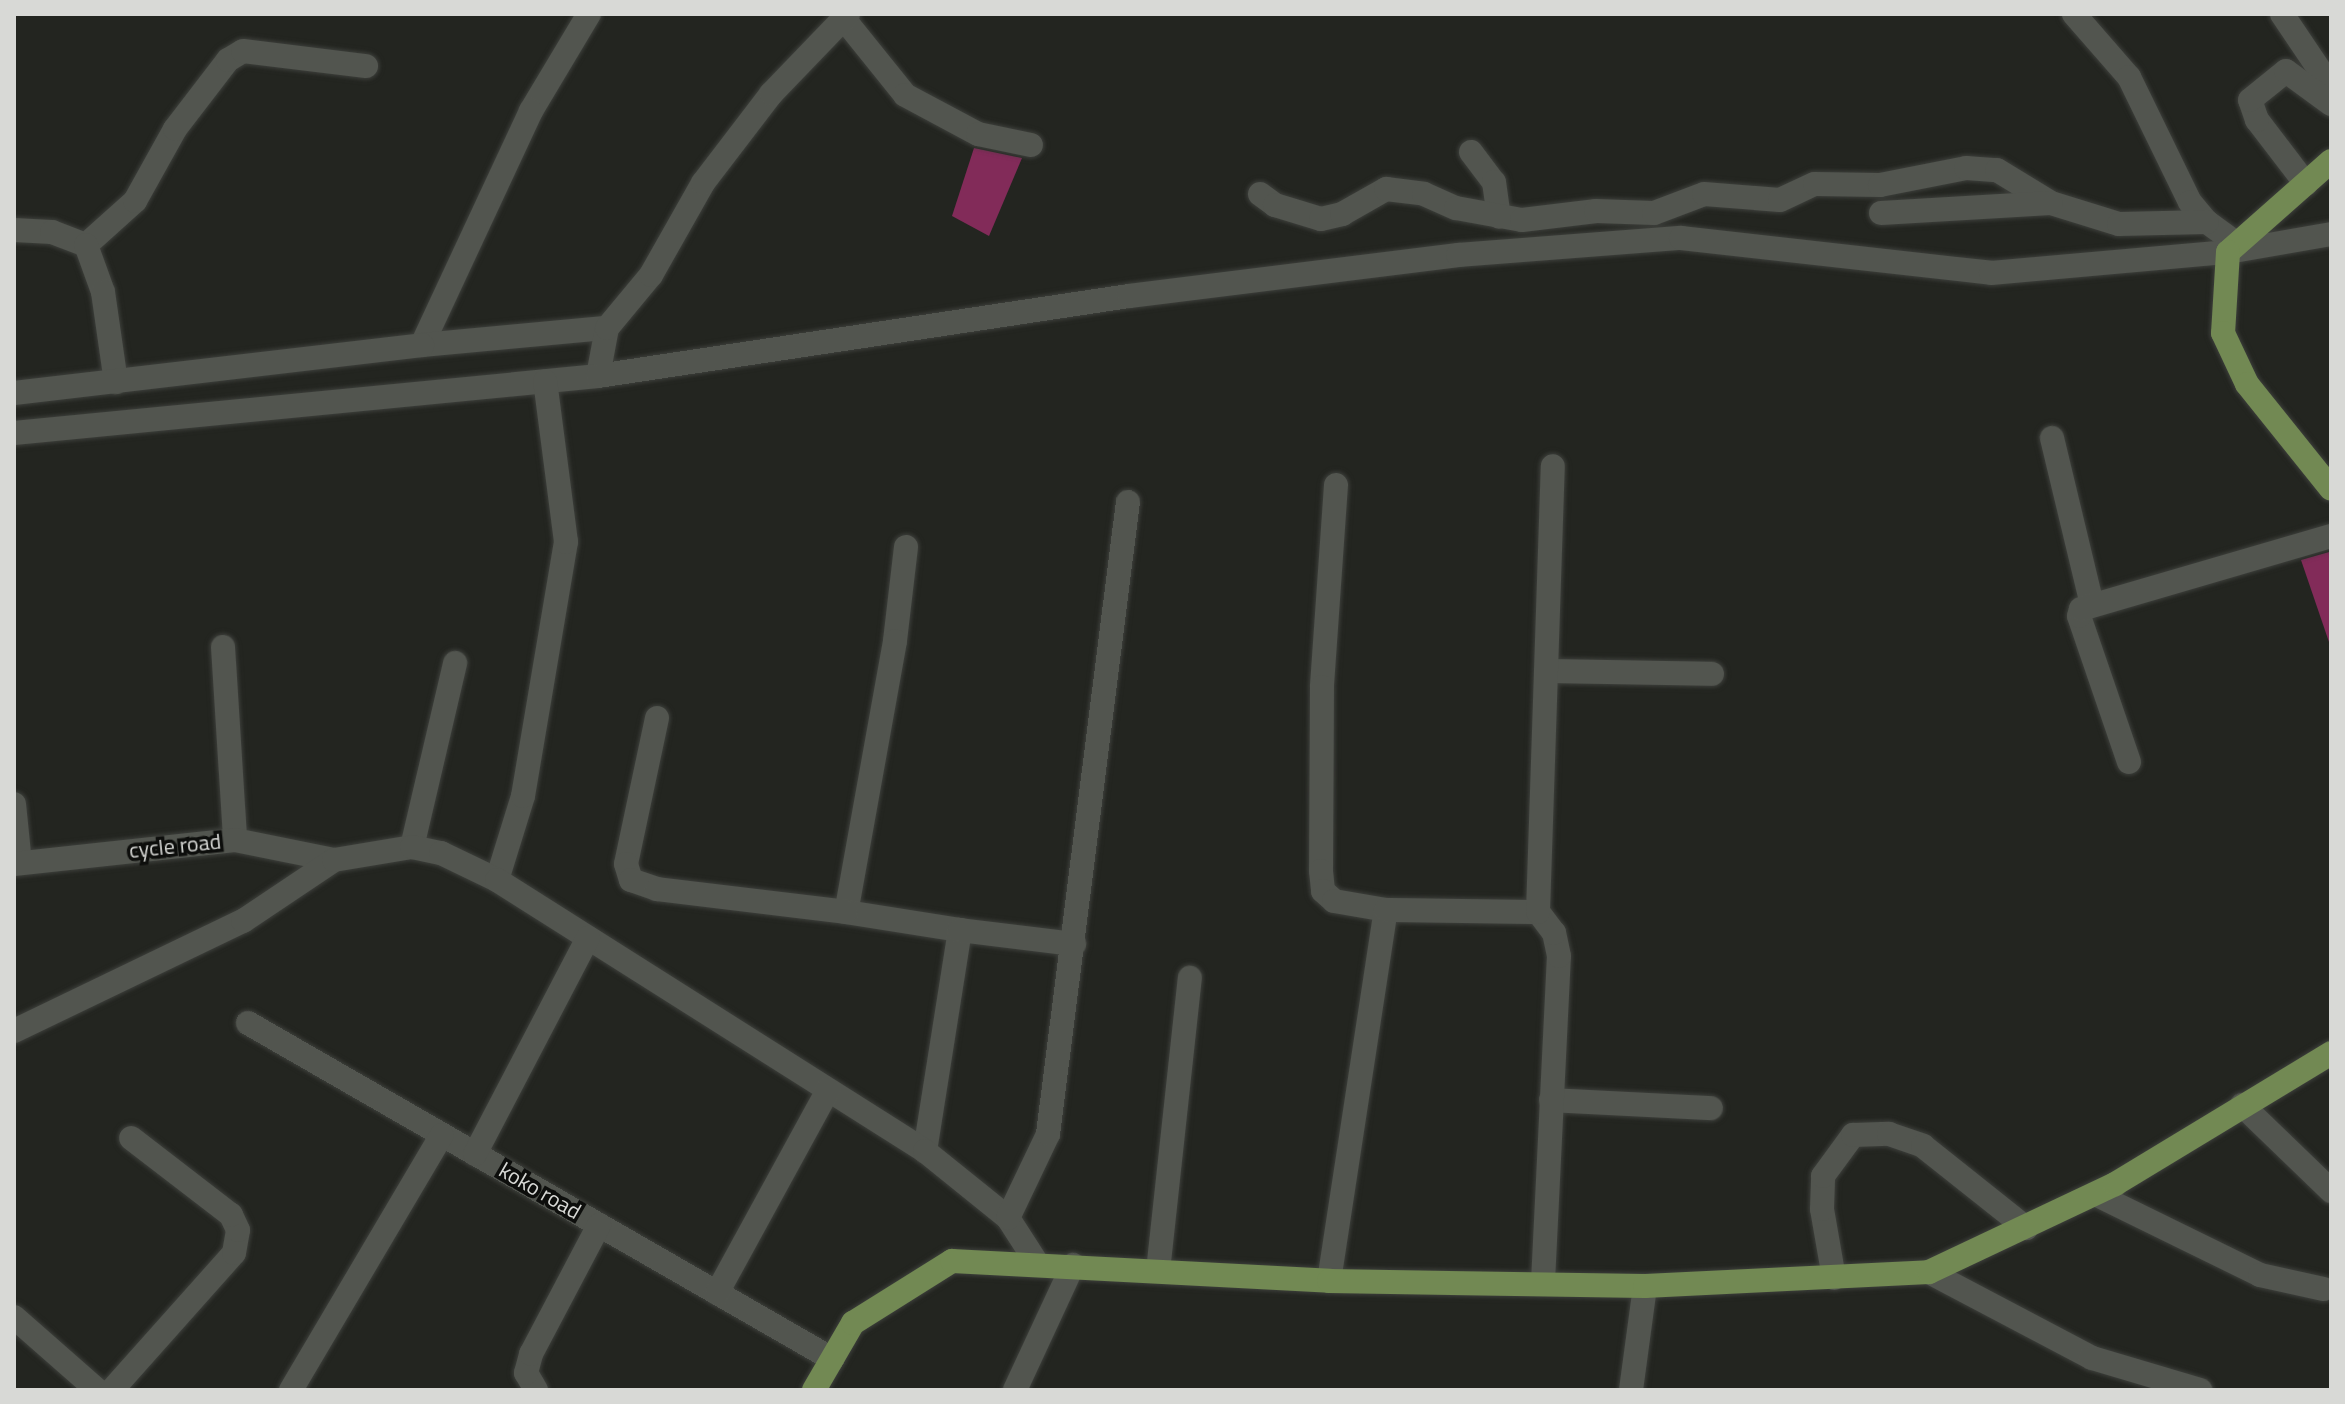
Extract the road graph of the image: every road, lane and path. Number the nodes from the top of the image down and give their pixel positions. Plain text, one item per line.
1 (589, 14) edge
2 (2074, 14) edge
3 (2282, 14) edge
4 (846, 16) edge
5 (366, 66) dead end
6 (2331, 87) edge
7 (2331, 104) edge
8 (1031, 145) dead end
9 (1471, 152) dead end
10 (2331, 161) edge
11 (2306, 184) junction
12 (1260, 194) dead end
13 (2051, 203) junction
14 (1881, 213) dead end
15 (1499, 217) junction
16 (2207, 222) junction
17 (14, 230) edge
18 (2331, 234) edge
19 (86, 245) junction
20 (2233, 248) junction
21 (607, 328) junction
22 (422, 345) junction
23 (598, 376) junction
24 (545, 381) junction
25 (116, 382) junction
26 (14, 393) edge
27 (14, 433) edge
28 (2052, 438) dead end
29 (1553, 466) dead end
30 (1336, 485) dead end
31 (2331, 489) edge
32 (1128, 502) dead end
33 (2331, 536) edge
34 (906, 547) dead end
35 (2092, 605) junction
36 (223, 647) dead end
37 (455, 663) dead end
38 (1546, 671) junction
39 (1712, 674) dead end
40 (657, 718) dead end
41 (2129, 762) dead end
42 (14, 804) edge
43 (235, 840) junction
44 (412, 847) junction
45 (334, 860) junction
46 (17, 864) edge
47 (497, 880) junction
48 (1386, 910) junction
49 (846, 912) junction
50 (1538, 912) junction
51 (960, 930) junction
52 (588, 938) junction
53 (1074, 944) junction
54 (1190, 978) dead end
55 (248, 1023) dead end
56 (14, 1031) edge
57 (2330, 1056) edge
58 (828, 1090) junction
59 (1551, 1100) junction
60 (2242, 1105) junction
61 (1711, 1108) dead end
62 (442, 1135) junction
63 (131, 1138) dead end
64 (925, 1151) junction
65 (475, 1154) junction
66 (2331, 1191) edge
67 (2095, 1194) junction
68 (1008, 1218) junction
69 (599, 1225) junction
70 (2026, 1228) junction
71 (1037, 1263) junction
72 (1073, 1265) junction
73 (1158, 1271) junction
74 (1929, 1272) junction
75 (1834, 1278) junction
76 (1329, 1281) junction
77 (1543, 1282) junction
78 (1645, 1286) junction
79 (2323, 1289) dead end
80 (717, 1293) junction
81 (14, 1317) edge
82 (832, 1359) junction
83 (97, 1390) edge
84 (112, 1390) edge
85 (291, 1390) edge
86 (536, 1390) edge
87 (814, 1390) edge
88 (1015, 1390) edge
89 (1631, 1390) edge
90 (2200, 1390) edge

1 - 22 street
2 - 16 street
3 - 6 street
4 - 8 street
4 - 21 street
5 - 19 street
7 - 11 street
9 - 15 street
10 - 11 main road
11 - 20 main road
12 - 15 street
13 - 14 street
13 - 15 street
13 - 16 street
16 - 20 street
17 - 19 street
18 - 20 street
19 - 25 street
20 - 23 street
20 - 31 main road
21 - 22 street
21 - 23 street
22 - 25 street
23 - 24 street
24 - 27 street
24 - 47 street
25 - 26 street
28 - 35 street
29 - 38 street
30 - 48 street
32 - 53 street
33 - 35 street
34 - 49 street
35 - 41 street
36 - 43 street
37 - 44 street
38 - 39 street
38 - 50 street
40 - 49 street
42 - 46 street
43 - 45 street, cycle road
43 - 46 street, cycle road
44 - 45 street
44 - 47 street
45 - 56 street
47 - 52 street
48 - 50 street
48 - 76 street
49 - 51 street
50 - 59 street
51 - 53 street
51 - 64 street
52 - 58 street
52 - 65 street
53 - 68 street
54 - 73 street
55 - 62 street, koko road
57 - 60 main road
58 - 64 street
58 - 80 street
59 - 61 street
59 - 77 street
60 - 66 street
60 - 67 main road
62 - 65 street, koko road
62 - 85 street
63 - 84 street
64 - 68 street
65 - 69 street, koko road
67 - 70 main road
67 - 79 street
68 - 71 street
69 - 80 street, koko road
69 - 86 street
70 - 74 main road
70 - 75 street
71 - 72 main road
71 - 82 main road
72 - 73 main road
72 - 88 street
73 - 76 main road
74 - 75 main road
74 - 90 street
75 - 78 main road
76 - 77 main road
77 - 78 main road
78 - 89 street
80 - 82 street, koko road
81 - 83 street
82 - 87 main road

